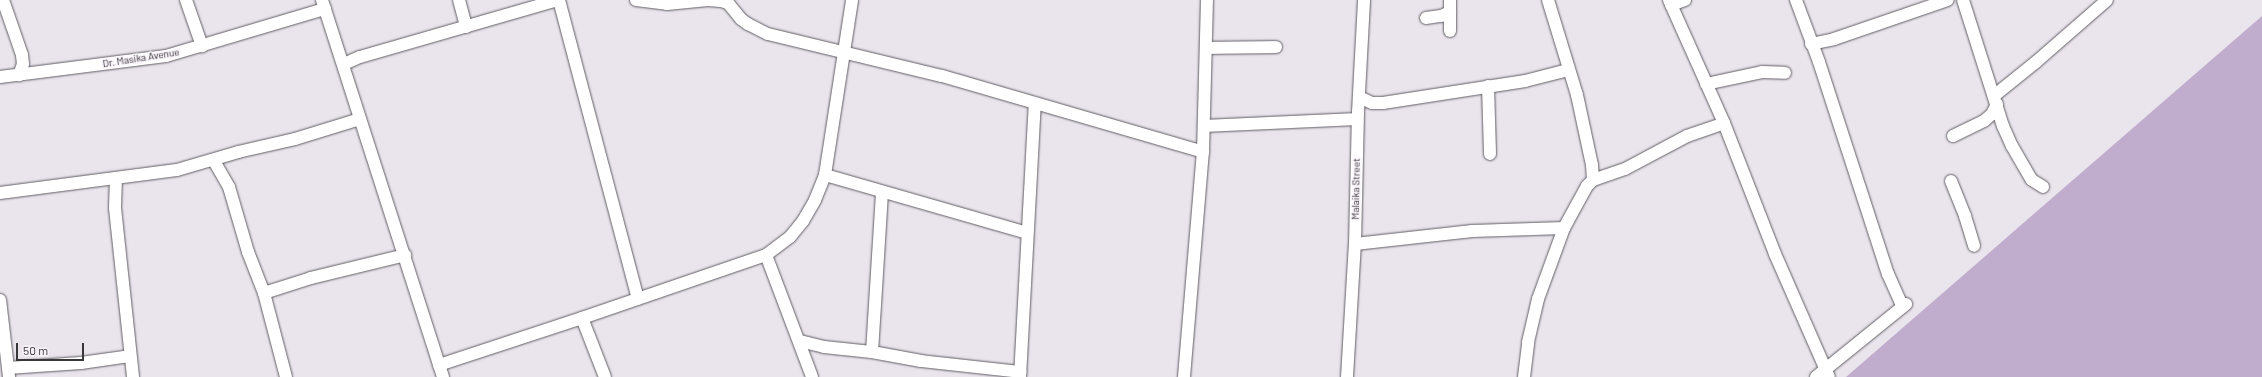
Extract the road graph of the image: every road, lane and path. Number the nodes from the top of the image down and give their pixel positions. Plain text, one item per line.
1 (3, 0) edge
2 (186, 0) edge
3 (459, 0) edge
4 (558, 0) edge
5 (636, 0) edge
6 (852, 0) edge
7 (1207, 0) edge
8 (1364, 0) edge
9 (1548, 0) edge
10 (1685, 0) edge
11 (1796, 0) edge
12 (1948, 0) edge
13 (1963, 0) edge
14 (2107, 0) edge
15 (1670, 2) edge
16 (323, 5) edge
17 (1450, 6) edge
18 (1426, 18) dead end
19 (466, 27) junction
20 (1450, 31) dead end
21 (1811, 44) junction
22 (202, 46) junction
23 (1276, 47) dead end
24 (1206, 48) junction
25 (843, 51) junction
26 (344, 64) junction
27 (1568, 70) junction
28 (1785, 72) dead end
29 (19, 75) junction
30 (0, 77) edge
31 (1706, 84) junction
32 (1488, 86) junction
33 (1359, 96) junction
34 (1996, 100) junction
35 (1372, 103) junction
36 (1036, 104) junction
37 (1358, 115) junction
38 (360, 119) junction
39 (1724, 123) junction
40 (1204, 126) junction
41 (1953, 136) dead end
42 (1203, 152) junction
43 (1490, 154) dead end
44 (214, 161) junction
45 (825, 175) junction
46 (116, 178) junction
47 (1592, 180) junction
48 (1951, 181) dead end
49 (2044, 187) dead end
50 (882, 192) junction
51 (0, 193) edge
52 (1564, 228) junction
53 (1027, 233) junction
54 (1355, 244) junction
55 (1974, 246) dead end
56 (405, 255) junction
57 (766, 255) junction
58 (264, 293) junction
59 (638, 299) junction
60 (0, 300) edge
61 (582, 318) junction
62 (2, 337) edge
63 (800, 341) junction
64 (872, 352) junction
65 (130, 356) junction
66 (439, 365) junction
67 (9, 373) edge
68 (1020, 374) edge
69 (1824, 374) edge
70 (133, 377) edge
71 (286, 377) edge
72 (443, 377) edge
73 (604, 377) edge
74 (812, 377) edge
75 (1184, 377) edge
76 (1347, 377) edge
77 (1524, 377) edge

1 - 29 street
2 - 22 street
3 - 19 street
4 - 19 street
4 - 59 street
5 - 25 street
6 - 25 street
7 - 24 street
8 - 33 street, Malaika Street
9 - 27 street
10 - 15 street
11 - 21 street
12 - 21 street
13 - 34 street
14 - 34 street
15 - 31 street
16 - 22 street, Dr. Masika Avenue
16 - 26 street
17 - 18 street
17 - 20 street
19 - 26 street
21 - 69 street
22 - 29 street, Dr. Masika Avenue
23 - 24 street
24 - 40 street
25 - 36 street
25 - 45 street
26 - 38 street
27 - 32 street
27 - 47 street
28 - 31 street
29 - 30 street, Dr. Masika Avenue
31 - 39 street
32 - 35 street
32 - 43 street
33 - 35 street
33 - 37 street, Malaika Street
34 - 41 street
34 - 49 street
35 - 37 street
36 - 42 street
36 - 53 street
37 - 40 street
37 - 54 street, Malaika Street
38 - 44 street
38 - 56 street
39 - 47 street
39 - 69 street
40 - 42 street
42 - 75 street
44 - 46 street
44 - 58 street
45 - 50 street
45 - 57 street
46 - 51 street
46 - 65 street
47 - 52 street
48 - 55 street
50 - 53 street
50 - 64 street
52 - 54 street
52 - 77 street
53 - 68 street
54 - 76 street, Malaika Street
56 - 58 street
56 - 66 street
57 - 59 street
57 - 63 street
58 - 71 street
59 - 61 street
60 - 62 street
61 - 66 street
61 - 73 street
62 - 67 street
63 - 64 street
63 - 74 street
64 - 68 street
65 - 67 street
65 - 70 street
66 - 72 street

